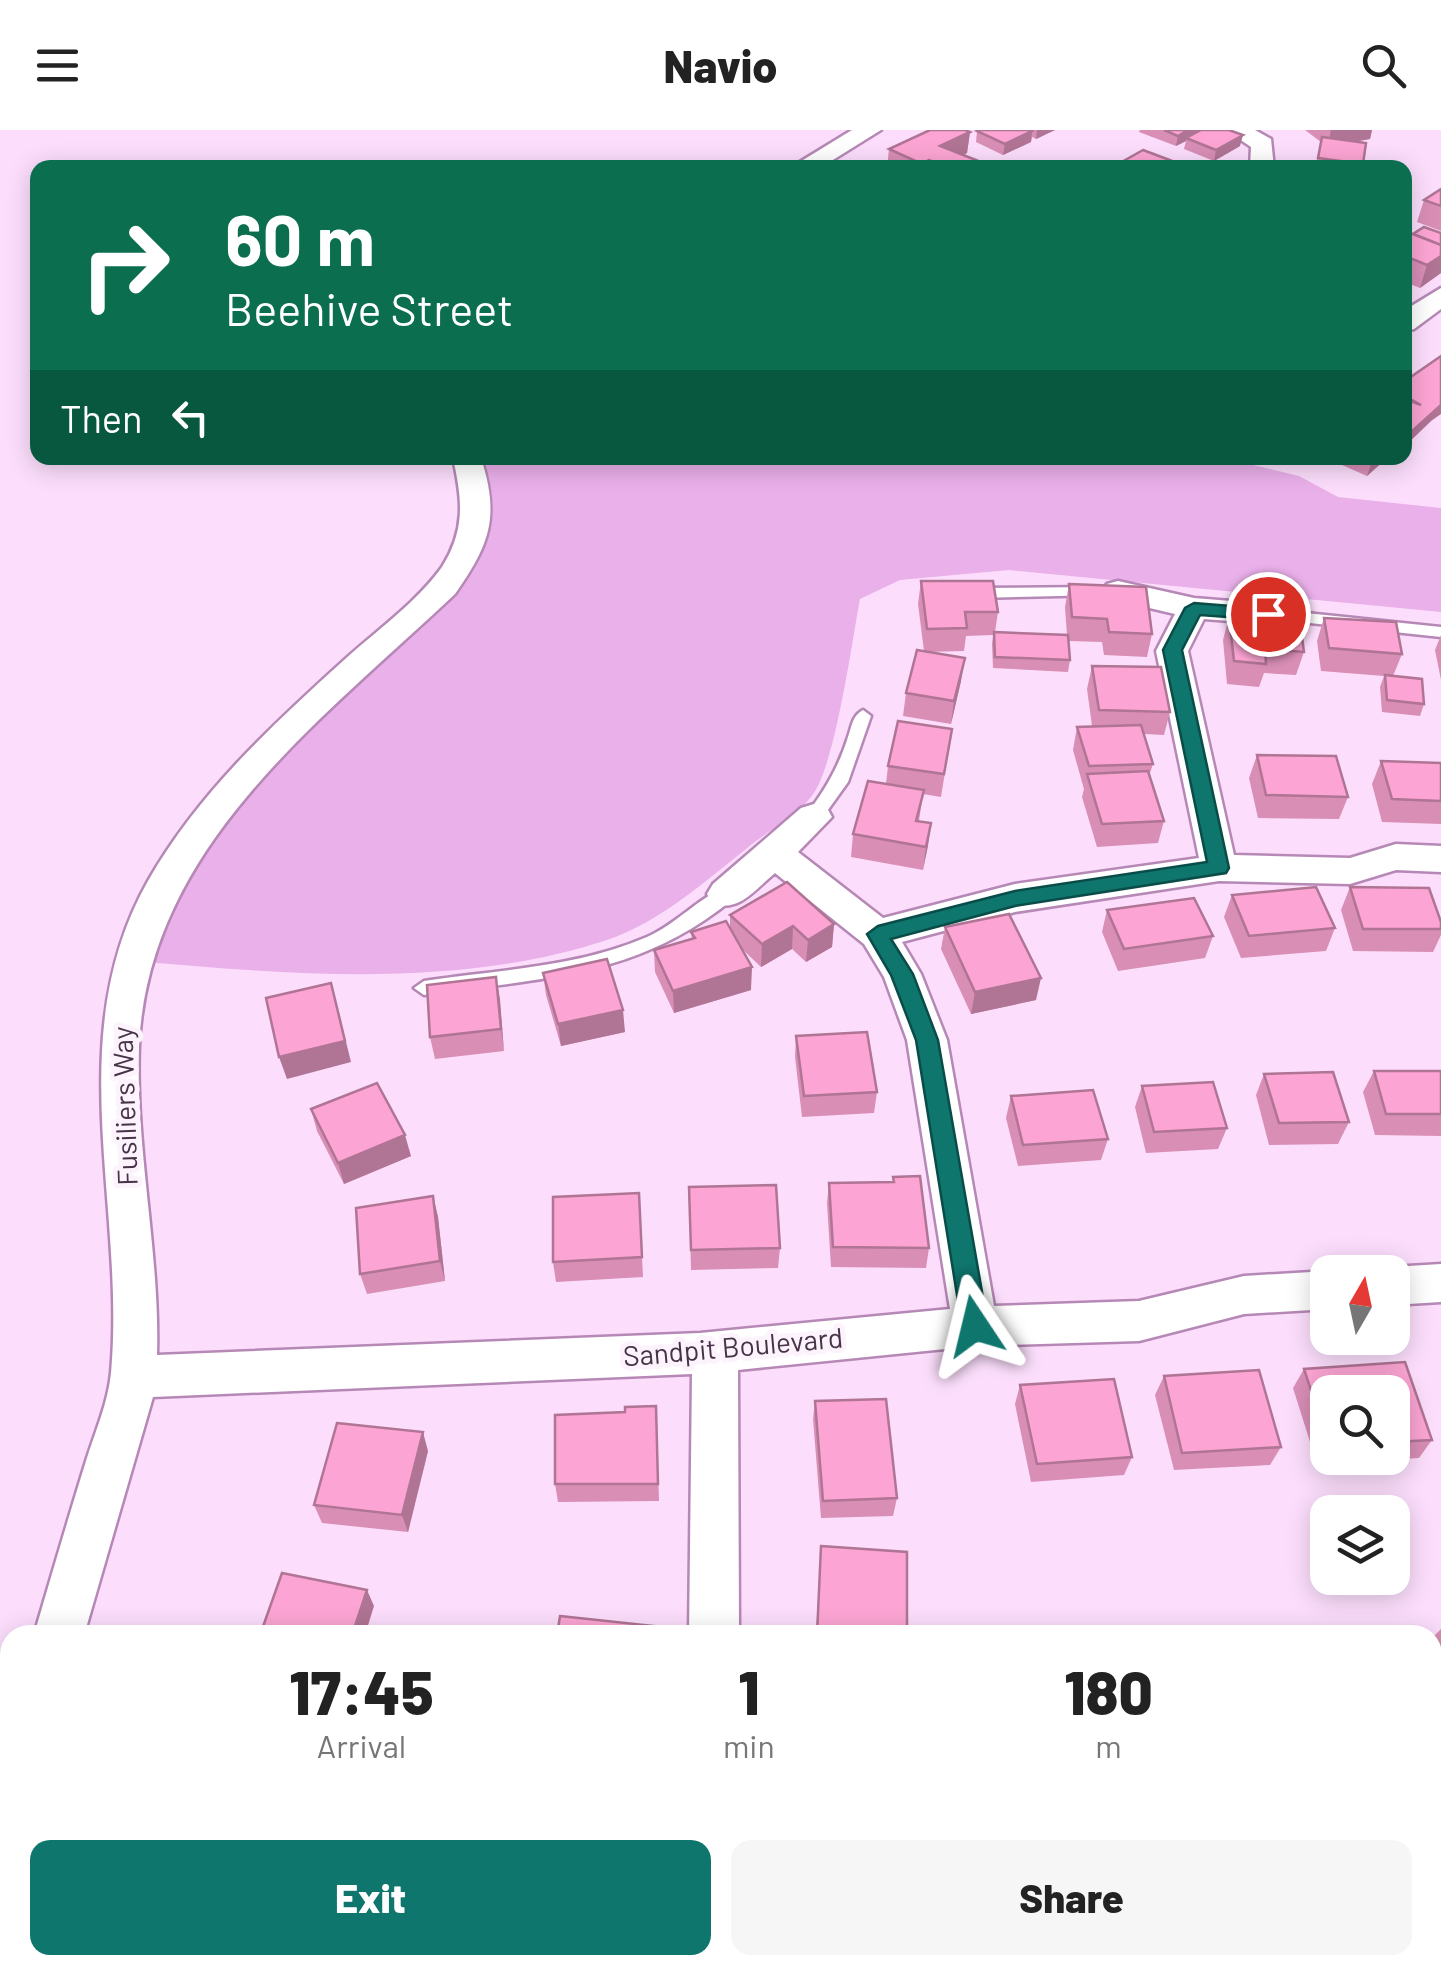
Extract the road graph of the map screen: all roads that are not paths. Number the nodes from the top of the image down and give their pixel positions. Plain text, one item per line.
1 (868, 130) edge
2 (1238, 130) edge
3 (816, 160) edge
4 (1262, 160) edge
5 (1441, 296) edge
6 (1412, 318) edge
7 (468, 465) edge
8 (1118, 591) joint
9 (977, 593) edge
10 (1194, 608) junction
11 (1268, 614) joint
12 (1441, 632) edge
13 (863, 716) dead end
14 (814, 817) joint
15 (774, 853) junction
16 (1441, 859) edge
17 (1219, 868) junction
18 (726, 894) joint
19 (878, 934) junction
20 (424, 988) edge
21 (1441, 1283) edge
22 (1410, 1285) edge
23 (1310, 1291) edge
24 (975, 1326) junction
25 (715, 1352) junction
26 (134, 1377) junction
27 (62, 1625) edge
28 (714, 1625) edge

1 - 3 street
2 - 4 street
5 - 6 street
7 - 26 street, Fusiliers Way
8 - 9 lane
8 - 10 street
10 - 11 street
10 - 17 street
11 - 12 lane
13 - 14 lane
14 - 15 street
15 - 18 street
15 - 19 street
16 - 17 street
17 - 19 street
18 - 20 lane
19 - 24 street
21 - 22 street
23 - 24 street, Sandpit Boulevard
24 - 25 street, Sandpit Boulevard
25 - 26 street, Sandpit Boulevard
25 - 28 street
26 - 27 street, Fusiliers Way

